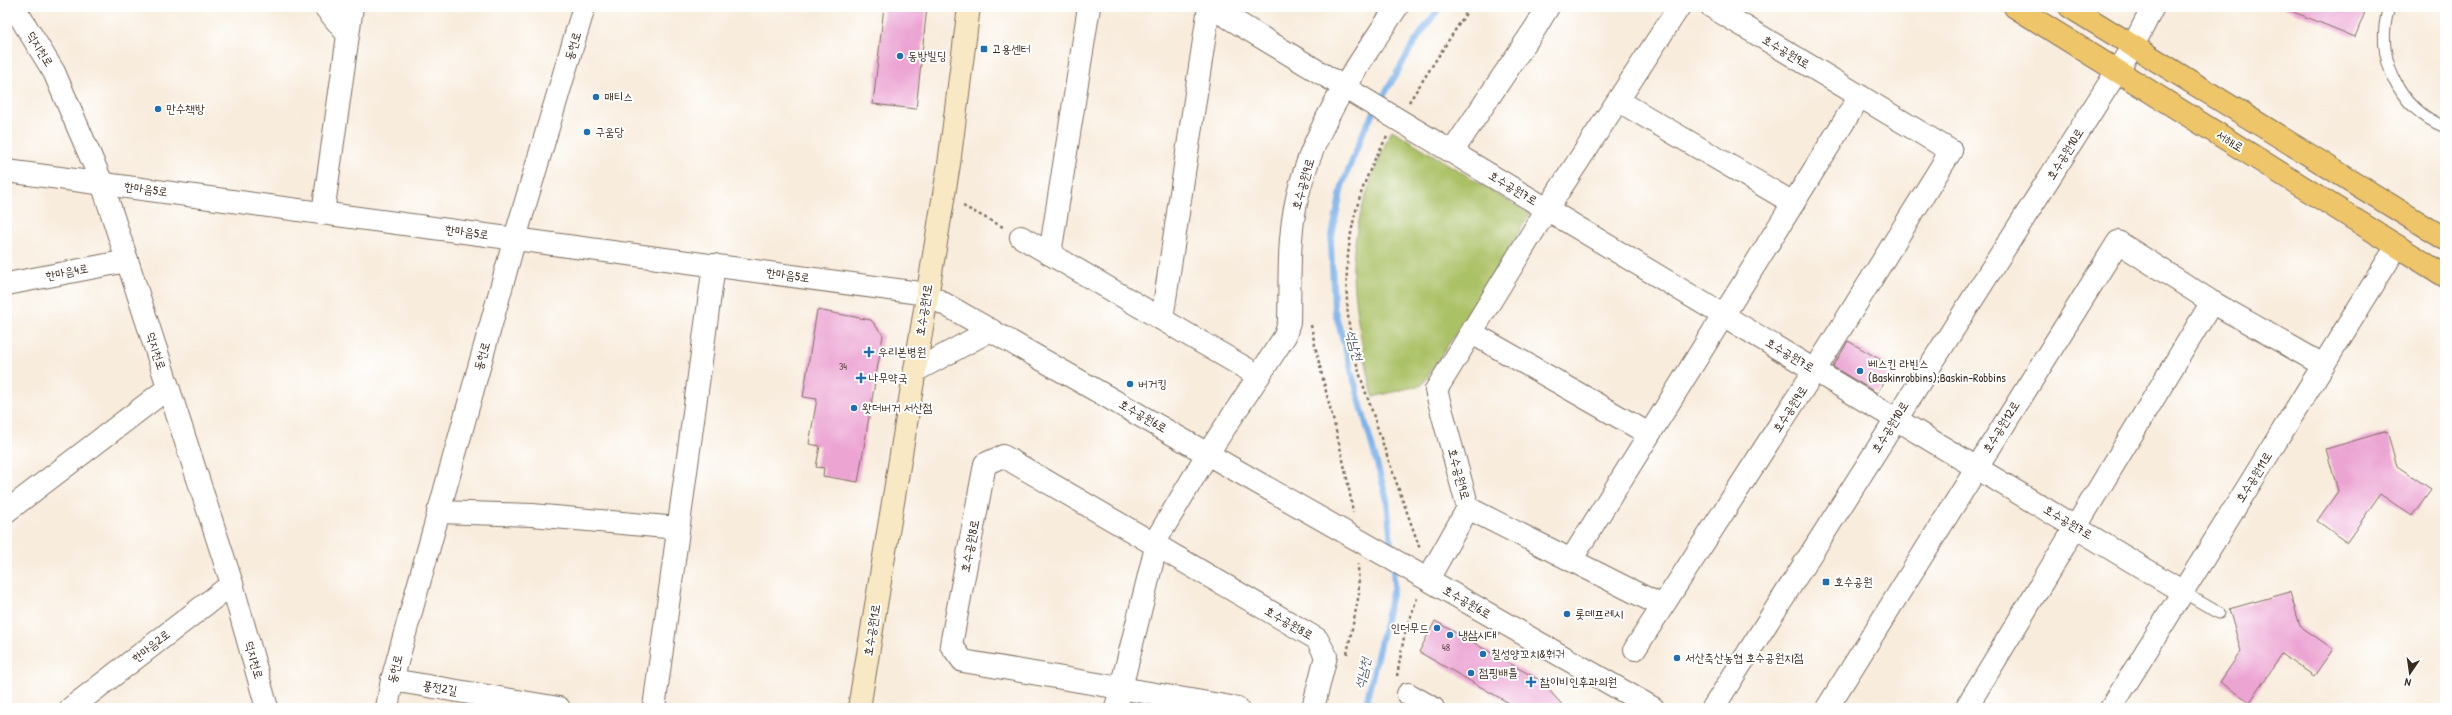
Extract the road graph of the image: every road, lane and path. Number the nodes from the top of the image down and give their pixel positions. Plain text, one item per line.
1 (14, 7) edge
2 (326, 7) edge
3 (352, 7) edge
4 (584, 7) edge
5 (969, 7) edge
6 (1089, 7) edge
7 (1210, 7) edge
8 (1397, 7) edge
9 (1470, 7) edge
10 (1548, 7) edge
11 (1679, 7) edge
12 (1712, 7) edge
13 (2015, 7) edge
14 (2070, 7) edge
15 (2153, 7) edge
16 (2389, 7) edge
17 (348, 35) junction
18 (2133, 46) junction
19 (2118, 70) junction
20 (1352, 91) junction
21 (1860, 96) junction
22 (1619, 101) junction
23 (1398, 119) junction
24 (2445, 127) edge
25 (1452, 152) junction
26 (7, 171) edge
27 (102, 183) junction
28 (943, 195) junction
29 (1793, 204) junction
30 (1547, 209) junction
31 (323, 213) junction
32 (1021, 237) joint
33 (515, 238) junction
34 (2445, 239) edge
35 (2397, 246) junction
36 (1050, 254) junction
37 (127, 261) junction
38 (714, 265) junction
39 (2445, 276) edge
40 (7, 284) edge
41 (927, 294) junction
42 (2212, 302) junction
43 (1724, 315) junction
44 (1309, 318) dead end
45 (1162, 319) junction
46 (991, 330) junction
47 (1472, 333) junction
48 (2323, 365) junction
49 (1815, 370) junction
50 (915, 371) junction
51 (1259, 376) junction
52 (168, 388) junction
53 (1896, 419) junction
54 (1649, 434) junction
55 (1208, 453) junction
56 (1976, 467) junction
57 (1468, 508) junction
58 (7, 511) edge
59 (438, 512) junction
60 (2076, 527) junction
61 (678, 528) junction
62 (1358, 539) junction
63 (1157, 545) junction
64 (1571, 560) junction
65 (1428, 579) junction
66 (232, 584) junction
67 (2183, 592) junction
68 (1662, 606) junction
69 (2219, 613) dead end
70 (1635, 649) dead end
71 (1345, 660) dead end
72 (392, 680) junction
73 (1402, 687) joint
74 (1119, 698) edge
75 (71, 708) edge
76 (267, 708) edge
77 (387, 708) edge
78 (559, 708) edge
79 (654, 708) edge
80 (859, 708) edge
81 (1237, 708) edge
82 (1313, 708) edge
83 (1432, 708) edge
84 (1653, 708) edge
85 (1713, 708) edge
86 (1827, 708) edge
87 (1966, 708) edge
88 (2112, 708) edge

1 - 27 street, 덕지천로
2 - 17 street
3 - 17 street
4 - 33 street, 동헌로
5 - 28 main road, 호수공원1로
6 - 36 street
7 - 20 street
7 - 45 street
8 - 20 street, 호수공원9로
9 - 23 path
10 - 25 street
11 - 22 street, 호수공원9로
12 - 21 street, 호수공원9로
13 - 19 main road, 서해로
14 - 18 main road
15 - 18 street, 호수공원10로
16 - 24 lane
17 - 31 street
18 - 19 street, 호수공원10로
18 - 34 main road
19 - 35 main road, 서해로
19 - 53 street, 호수공원10로
20 - 23 street, 호수공원7로
20 - 51 street, 호수공원9로
21 - 29 street
21 - 49 street, 호수공원9로
22 - 29 street
22 - 30 street, 호수공원9로
23 - 25 street, 호수공원7로
23 - 65 path
25 - 30 street, 호수공원7로
26 - 27 street, 한마음5로
27 - 31 street, 한마음5로
27 - 37 street, 덕지천로
28 - 32 path
28 - 41 main road, 호수공원1로
29 - 43 street
30 - 43 street, 호수공원7로
30 - 47 street, 호수공원9로
31 - 33 street, 한마음5로
32 - 36 street
33 - 38 street, 한마음5로
33 - 59 street, 동헌로
35 - 39 main road, 서해로
35 - 48 street, 호수공원11로
36 - 45 street
37 - 40 street, 한마음4로
37 - 52 street, 덕지천로
38 - 41 street, 한마음5로
38 - 61 street
41 - 46 street, 호수공원6로
41 - 50 main road, 호수공원1로
42 - 48 street, 호수공원12로
42 - 56 street, 호수공원12로
42 - 60 street
43 - 49 street, 호수공원7로
43 - 54 street
44 - 62 path
45 - 51 street
46 - 50 street
46 - 55 street, 호수공원6로
47 - 54 street
47 - 57 street, 호수공원9로
48 - 67 street, 호수공원11로
49 - 53 street, 호수공원7로
49 - 68 street, 호수공원9로
50 - 80 main road, 호수공원1로
51 - 55 street, 호수공원9로
52 - 58 street
52 - 66 street, 덕지천로
53 - 56 street, 호수공원7로
53 - 85 street, 호수공원10로
54 - 64 street
55 - 62 street, 호수공원6로
55 - 63 street
56 - 60 street, 호수공원7로
56 - 86 street, 호수공원12로
57 - 64 street, 호수공원9로
57 - 65 street, 호수공원9로
59 - 61 street
59 - 72 street, 동헌로
60 - 67 street, 호수공원7로
60 - 87 street
61 - 79 street
62 - 65 street, 호수공원6로
62 - 71 path
63 - 74 street
63 - 74 street, 호수공원8로
63 - 82 street, 호수공원8로
64 - 68 street, 호수공원9로
65 - 73 path
65 - 84 street, 호수공원6로
66 - 75 street, 한마음2로
66 - 76 street, 덕지천로
67 - 69 lane
67 - 88 street, 호수공원11로
68 - 70 street
72 - 77 street, 동헌로
72 - 78 street, 풍전2길
73 - 83 street
74 - 81 street, 호수공원8로

